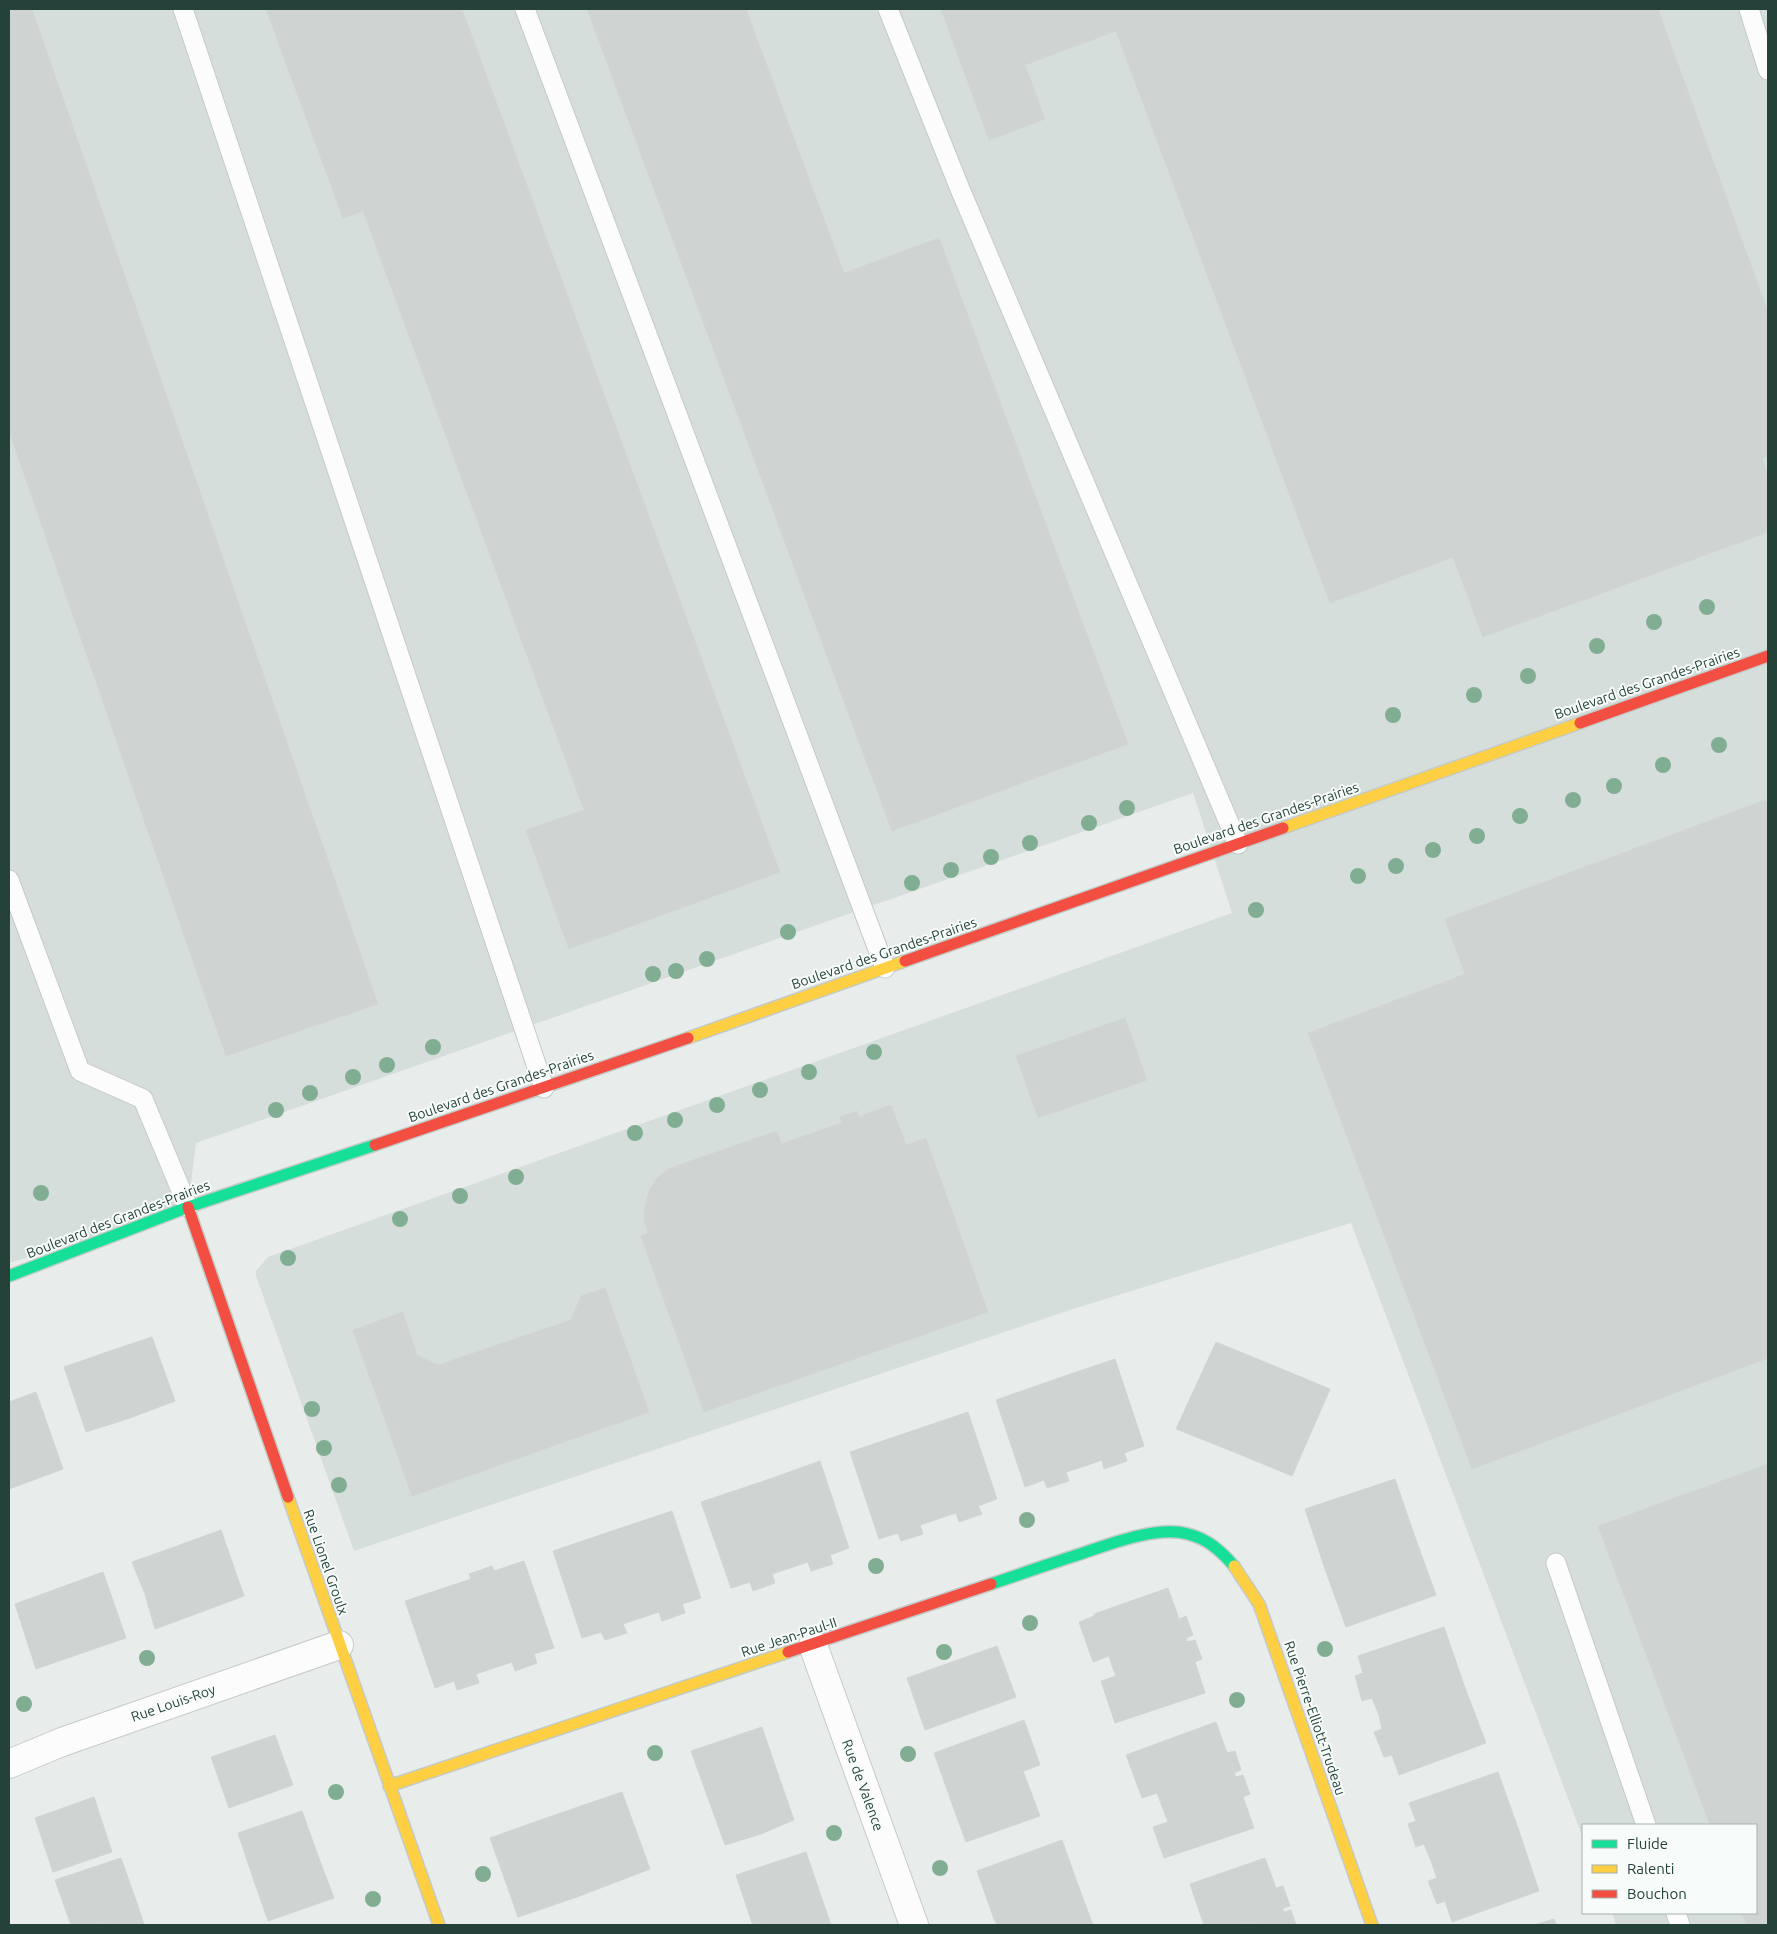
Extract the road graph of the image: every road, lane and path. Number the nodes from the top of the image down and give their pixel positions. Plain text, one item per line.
1 (183, 9) edge
2 (525, 9) edge
3 (888, 9) edge
4 (1750, 9) edge
5 (1768, 70) edge
6 (1768, 656) edge
7 (1238, 844) junction
8 (9, 880) edge
9 (885, 968) junction
10 (544, 1088) junction
11 (188, 1207) junction
12 (9, 1276) edge
13 (1201, 1537) joint
14 (1556, 1563) dead end
15 (339, 1645) junction
16 (813, 1645) junction
17 (9, 1764) edge
18 (389, 1786) junction
19 (1646, 1824) edge
20 (439, 1925) edge
21 (914, 1925) edge
22 (1372, 1925) edge

1 - 10 lane
2 - 9 lane
3 - 7 lane
4 - 5 lane
6 - 7 street, Boulevard des Grandes-Prairies
7 - 9 street, Boulevard des Grandes-Prairies
8 - 11 lane
9 - 10 street, Boulevard des Grandes-Prairies
10 - 11 street, Boulevard des Grandes-Prairies
11 - 12 street, Boulevard des Grandes-Prairies
11 - 15 street, Rue Lionel Groulx
13 - 16 street, Rue Jean-Paul-II
13 - 22 street, Rue Pierre-Elliott-Trudeau
14 - 19 lane
15 - 17 street, Rue Louis-Roy
15 - 18 street, Rue Lionel Groulx
16 - 18 street, Rue Jean-Paul-II
16 - 21 street, Rue de Valence
18 - 20 street, Rue Lionel Groulx

